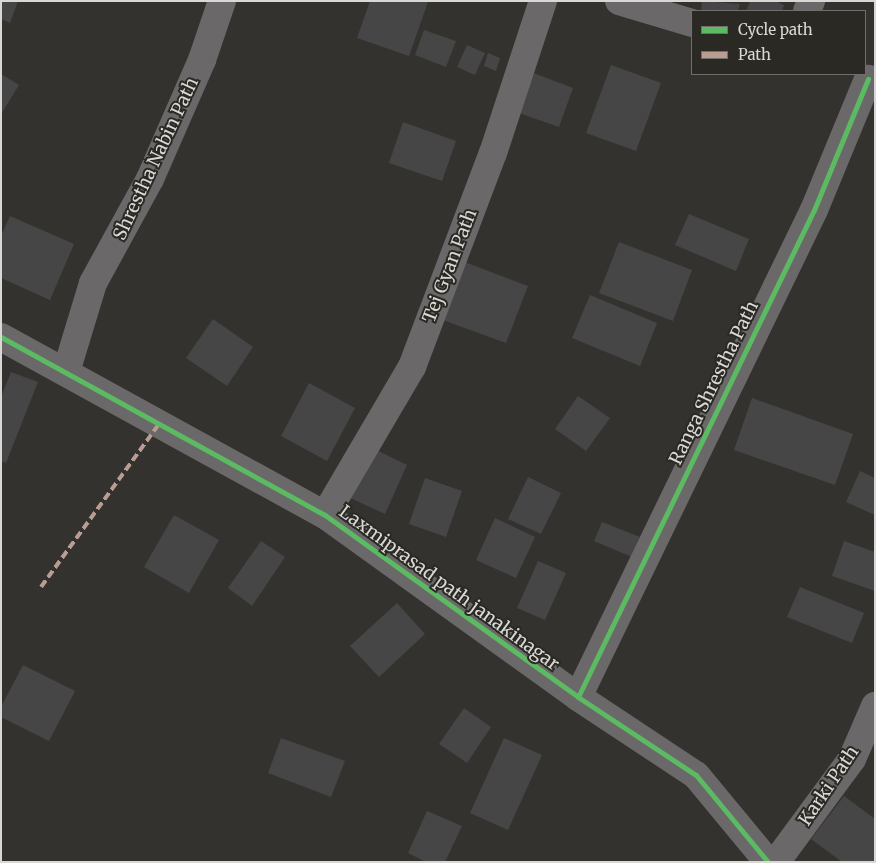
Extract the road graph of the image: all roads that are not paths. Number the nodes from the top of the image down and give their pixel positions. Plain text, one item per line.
1 (222, 1) edge
2 (543, 1) edge
3 (619, 1) edge
4 (691, 23) edge
5 (866, 77) edge
6 (1, 337) edge
7 (66, 372) junction
8 (325, 515) junction
9 (578, 697) junction
10 (875, 706) edge
11 (768, 862) edge
12 (776, 862) edge

1 - 7 street, Shrestha Nabin Path
2 - 8 street, Tej Gyan Path
3 - 4 street
5 - 9 street, Ranga Shrestha Path
6 - 7 street, Laxmiprasad path janakinagar
7 - 8 street, Laxmiprasad path janakinagar
8 - 9 street, Laxmiprasad path janakinagar
9 - 11 street, Laxmiprasad path janakinagar
10 - 12 street, Karki Path

